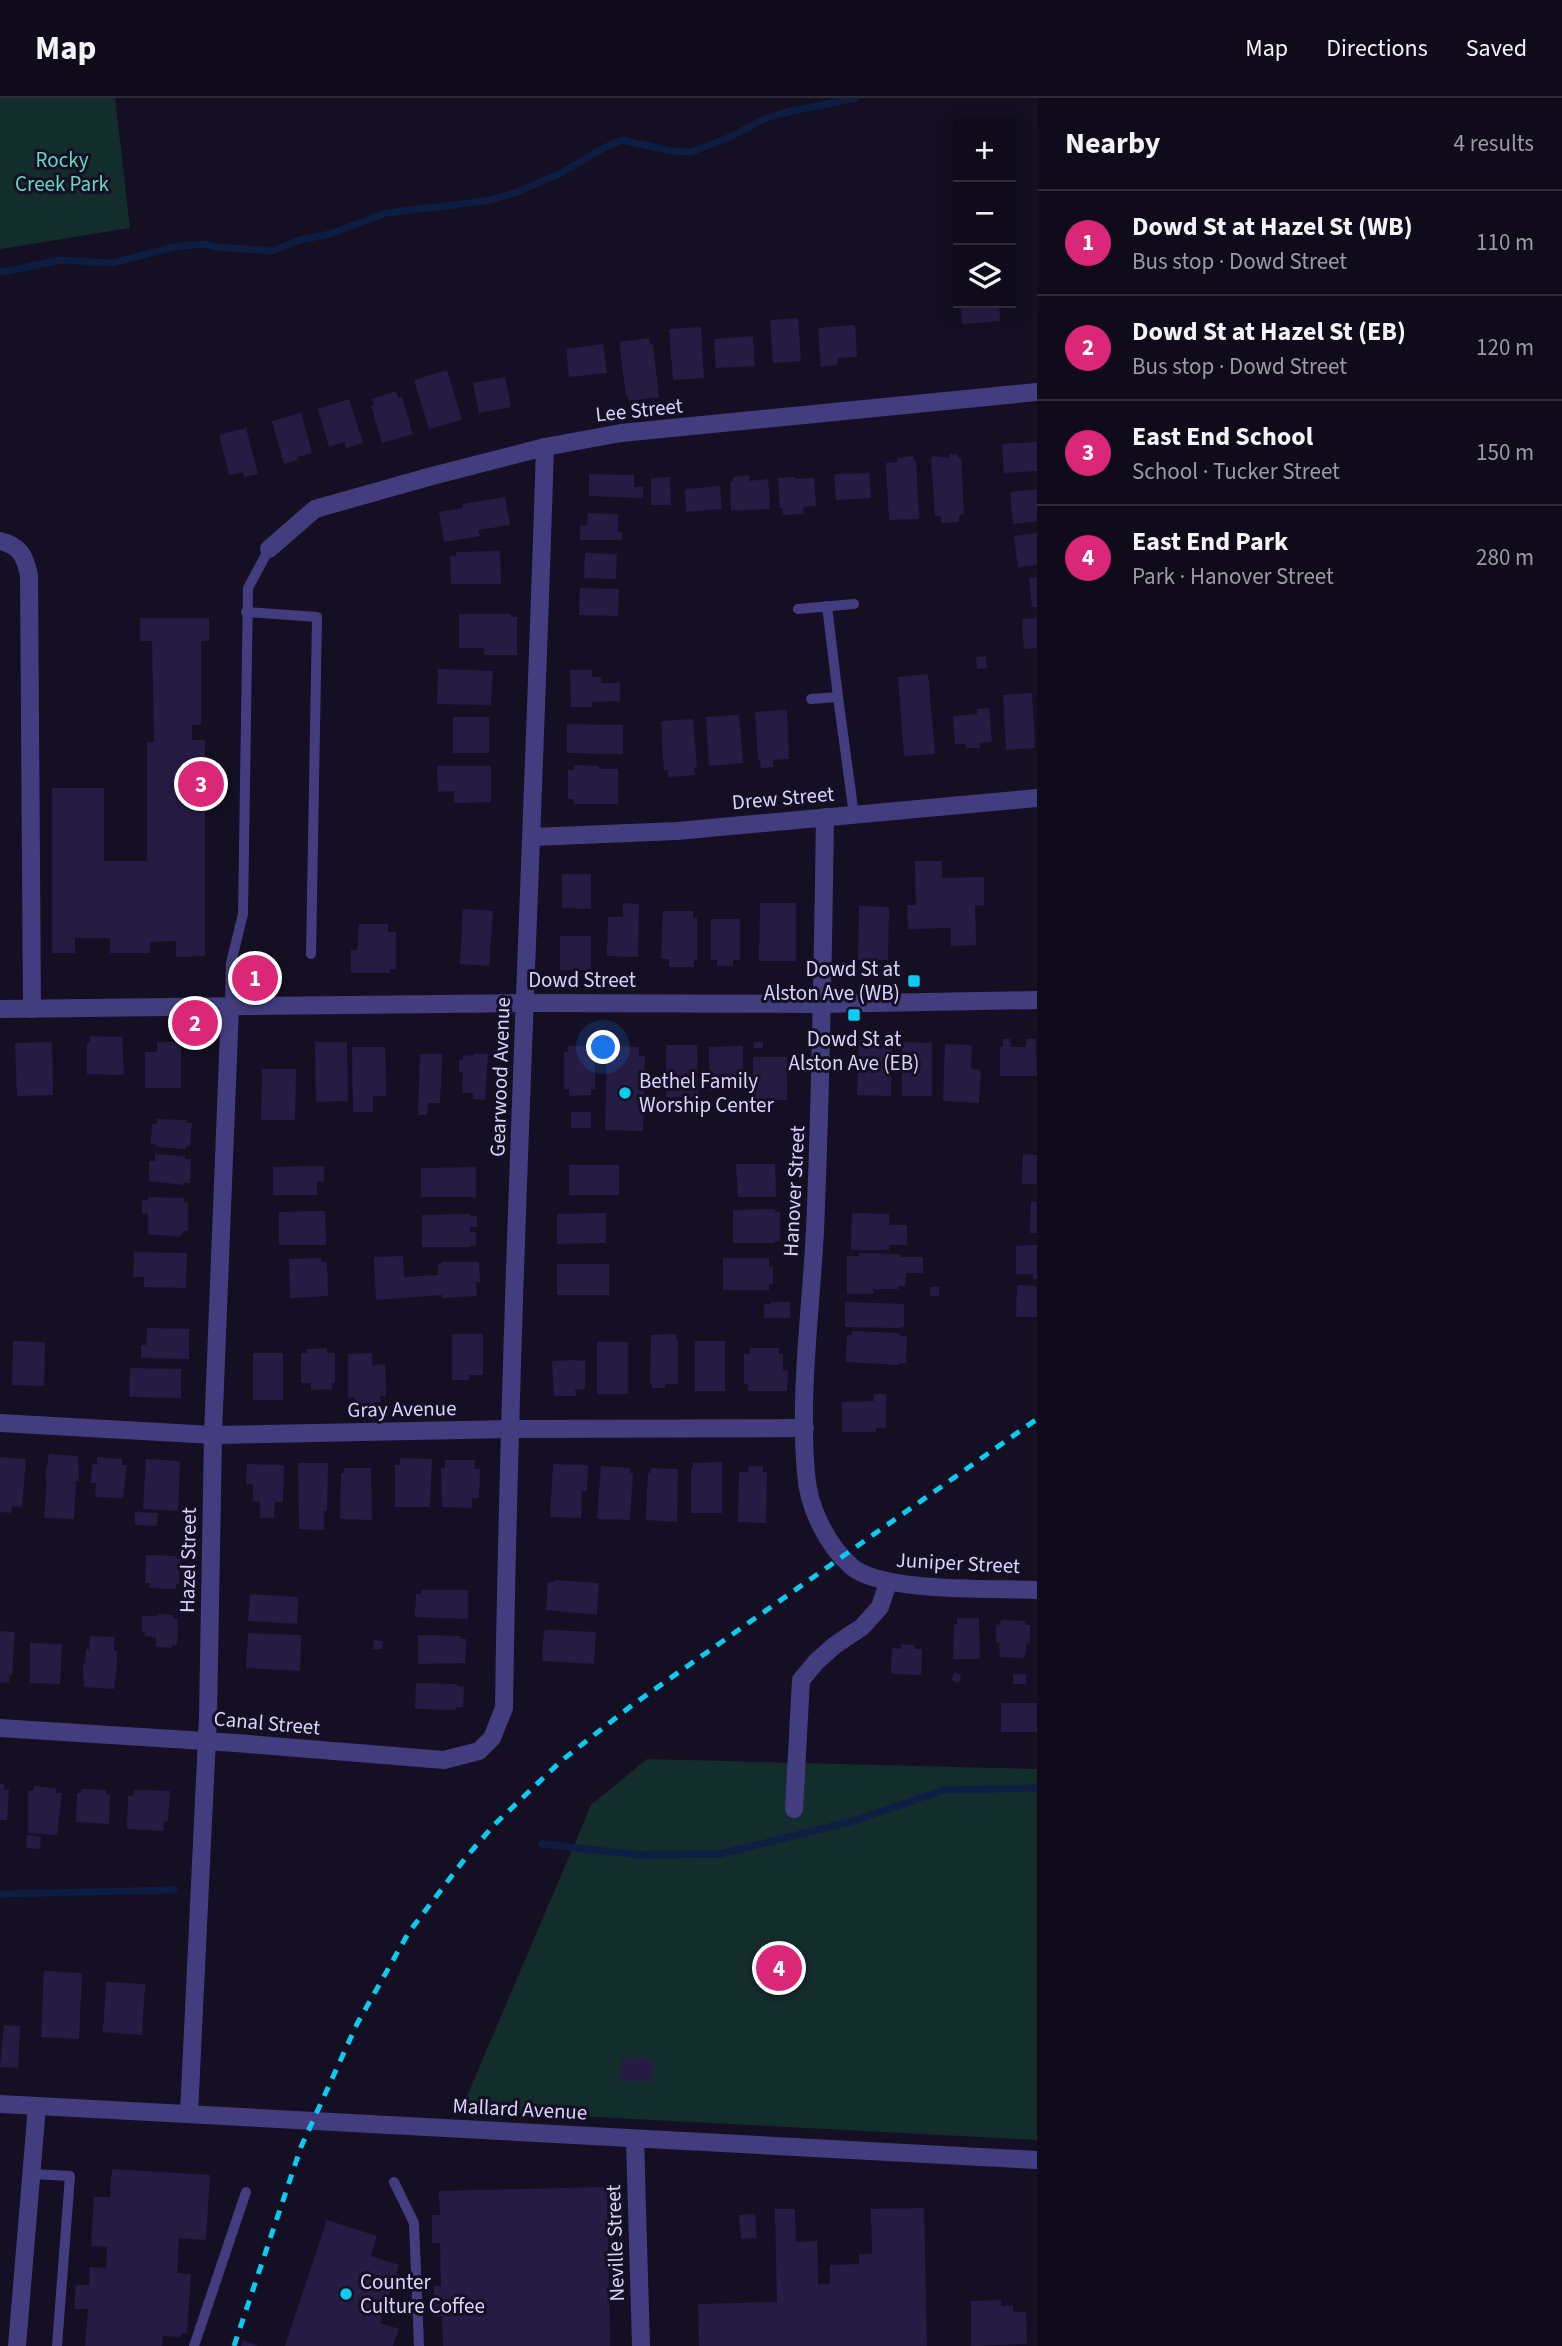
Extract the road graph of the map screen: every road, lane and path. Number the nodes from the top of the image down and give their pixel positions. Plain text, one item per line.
1 (1037, 392) edge
2 (545, 447) junction
3 (6, 542) edge
4 (269, 549) joint
5 (854, 604) dead end
6 (827, 606) junction
7 (799, 609) dead end
8 (246, 612) junction
9 (838, 697) junction
10 (811, 699) dead end
11 (1037, 798) edge
12 (854, 815) junction
13 (825, 817) junction
14 (533, 837) junction
15 (311, 954) dead end
16 (1037, 1000) edge
17 (526, 1003) junction
18 (823, 1004) junction
19 (230, 1007) junction
20 (0, 1009) edge
21 (32, 1009) junction
22 (0, 1423) edge
23 (805, 1428) junction
24 (511, 1429) junction
25 (213, 1435) junction
26 (842, 1558) joint
27 (888, 1583) junction
28 (1037, 1590) edge
29 (504, 1708) joint
30 (0, 1728) edge
31 (206, 1741) junction
32 (794, 1809) dead end
33 (0, 2104) edge
34 (37, 2106) junction
35 (189, 2114) junction
36 (635, 2139) junction
37 (1037, 2160) edge
38 (31, 2174) junction
39 (394, 2182) dead end
40 (246, 2192) dead end
41 (17, 2346) edge
42 (57, 2346) edge
43 (194, 2346) edge
44 (419, 2346) edge
45 (641, 2346) edge

1 - 2 street, Lee Street
2 - 4 street, Lee Street
2 - 14 street, Gearwood Avenue
3 - 21 street
4 - 8 lane
5 - 6 lane
6 - 7 lane
6 - 9 lane
8 - 15 lane
8 - 19 lane
9 - 10 lane
9 - 12 lane
11 - 12 street, Drew Street
12 - 13 street, Drew Street
13 - 14 street, Drew Street
13 - 18 street, Hanover Street
14 - 17 street, Gearwood Avenue
16 - 18 street, Dowd Street
17 - 18 street, Dowd Street
17 - 19 street, Dowd Street
17 - 24 street, Gearwood Avenue
18 - 23 street, Hanover Street
19 - 21 street, Dowd Street
19 - 25 street, Hazel Street
20 - 21 street, Dowd Street
22 - 25 street, Gray Avenue
23 - 24 street, Gray Avenue
23 - 26 street, Hanover Street
24 - 25 street, Gray Avenue
24 - 29 street, Gearwood Avenue
25 - 31 street, Hazel Street
26 - 27 street, Juniper Street
27 - 28 street, Juniper Street
27 - 32 street
29 - 31 street, Canal Street
30 - 31 street, Canal Street
31 - 35 street, Hazel Street
33 - 34 street, Mallard Avenue
34 - 35 street, Mallard Avenue
34 - 38 street
35 - 36 street, Mallard Avenue
36 - 37 street, Mallard Avenue
36 - 45 street, Neville Street
38 - 41 street
38 - 42 lane
39 - 44 lane
40 - 43 lane

